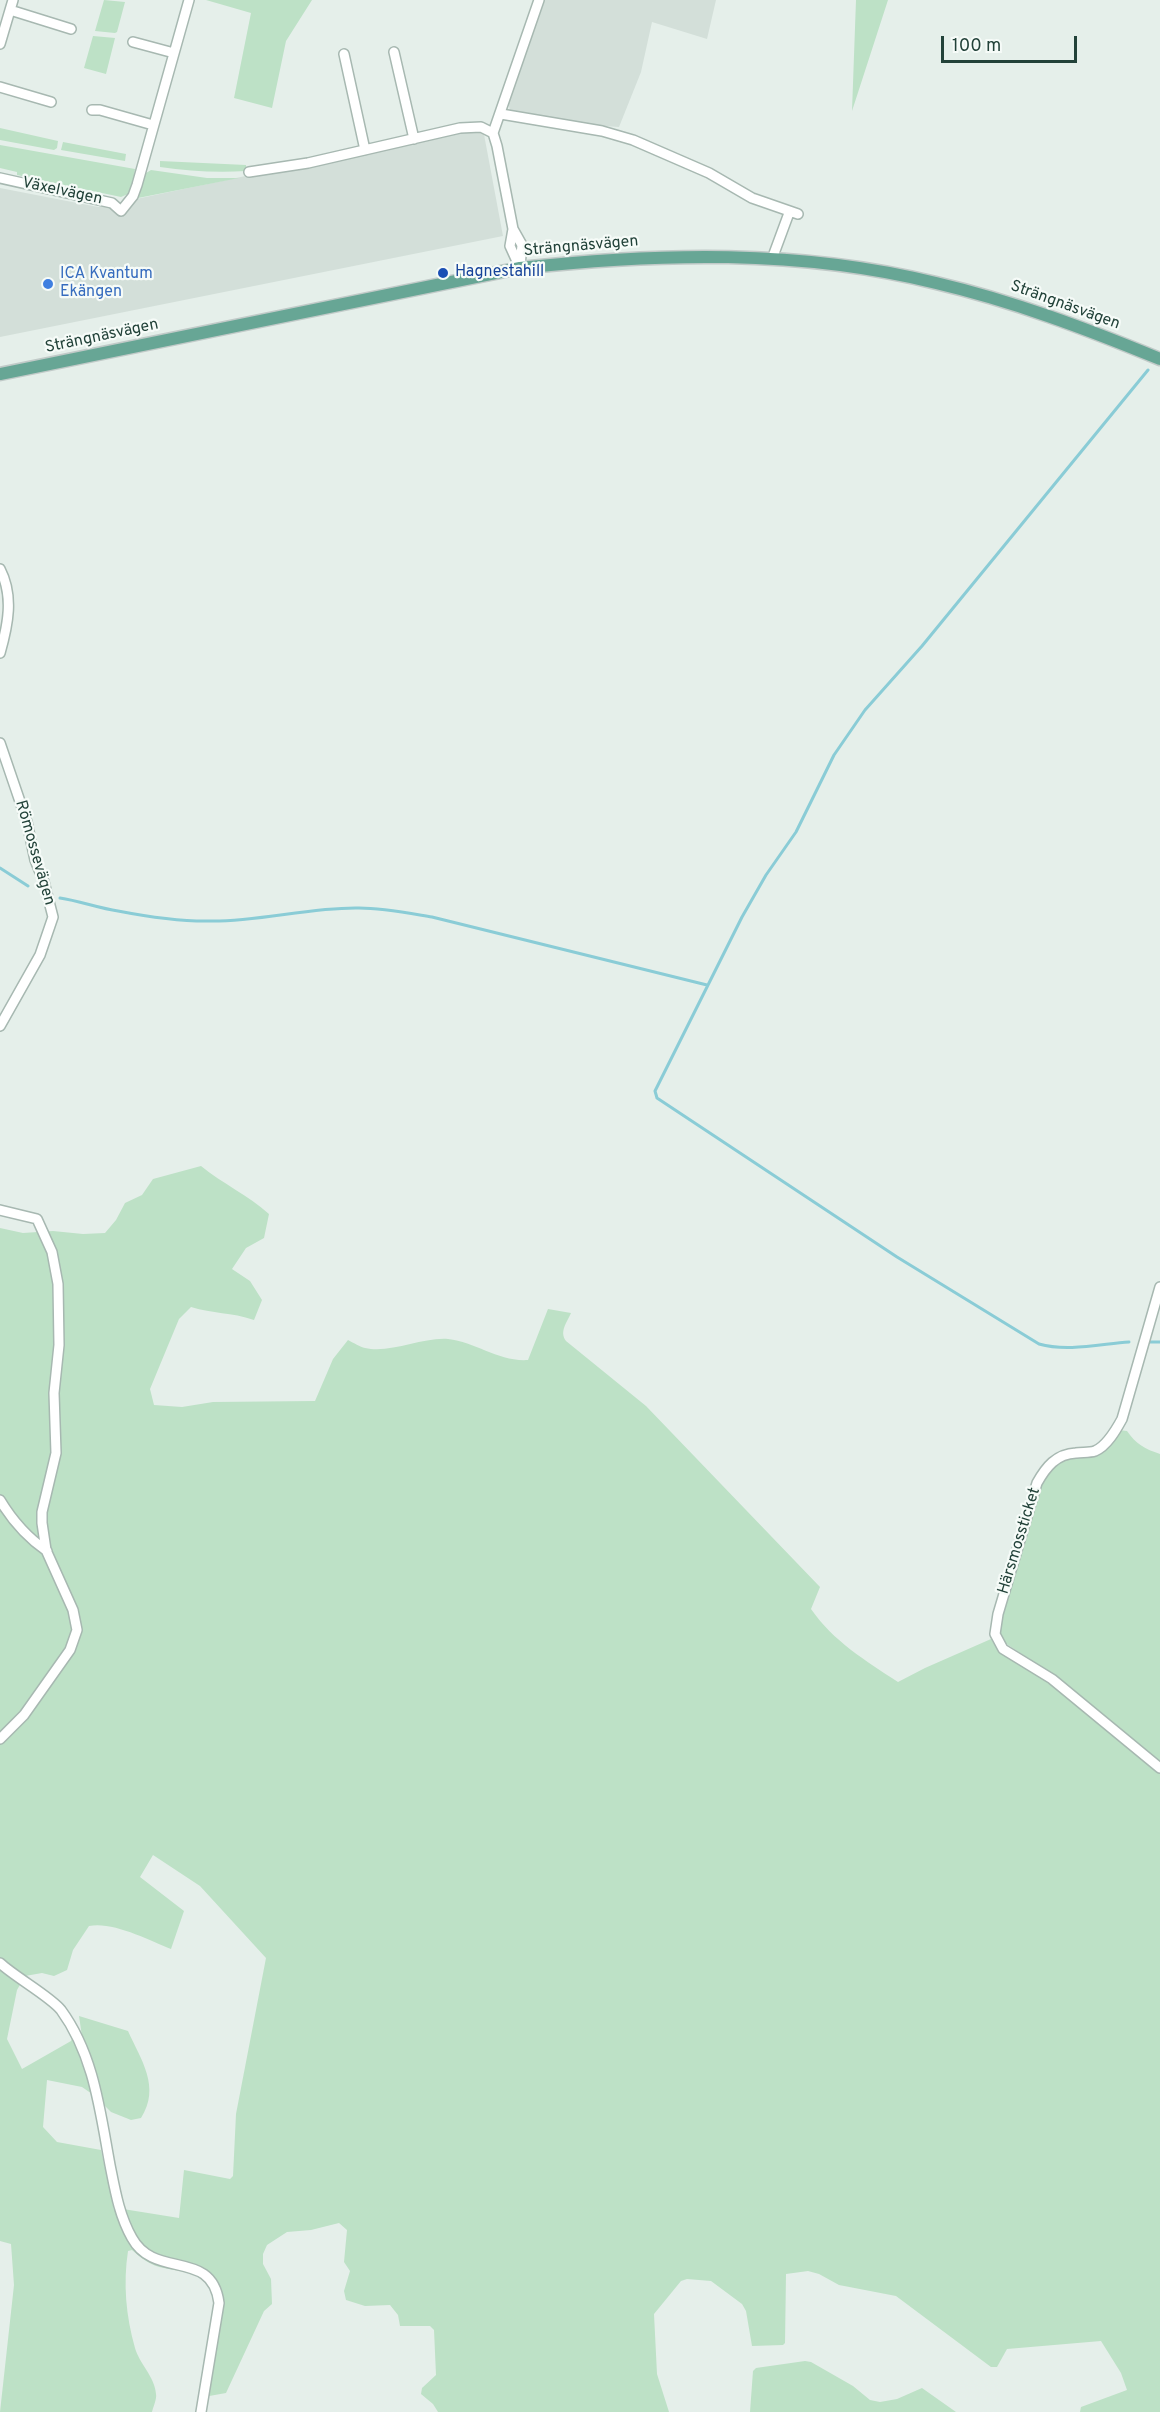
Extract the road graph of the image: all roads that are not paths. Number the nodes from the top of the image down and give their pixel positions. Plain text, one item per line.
1 (13, 0) edge
2 (189, 0) edge
3 (539, 0) edge
4 (10, 10) junction
5 (71, 29) dead end
6 (133, 42) dead end
7 (0, 44) edge
8 (394, 52) dead end
9 (174, 54) junction
10 (344, 54) dead end
11 (0, 87) edge
12 (51, 102) dead end
13 (92, 110) dead end
14 (501, 114) junction
15 (153, 125) junction
16 (493, 133) junction
17 (414, 139) junction
18 (365, 150) junction
19 (249, 172) dead end
20 (0, 178) edge
21 (772, 259) junction
22 (520, 268) junction
23 (1160, 359) edge
24 (0, 374) edge
25 (0, 569) edge
26 (0, 653) edge
27 (0, 743) edge
28 (0, 1026) edge
29 (0, 1210) edge
30 (1160, 1287) edge
31 (0, 1500) edge
32 (47, 1551) junction
33 (0, 1739) edge
34 (1160, 1768) edge
35 (0, 1963) edge
36 (201, 2412) edge

1 - 4 street
2 - 9 street
3 - 14 street
4 - 5 street
4 - 7 street
6 - 9 street
8 - 17 street
9 - 15 street
10 - 18 street
11 - 12 street
13 - 15 street
14 - 16 street
14 - 21 street
15 - 20 street, Växelvägen
16 - 17 street
16 - 22 street
17 - 18 street
18 - 19 street
21 - 22 main road, Strängnäsvägen
21 - 23 main road, Strängnäsvägen
22 - 24 main road, Strängnäsvägen
25 - 26 street
27 - 28 street, Römossevägen
29 - 32 street
30 - 34 street, Härsmossticket
31 - 32 street
32 - 33 street
35 - 36 street

